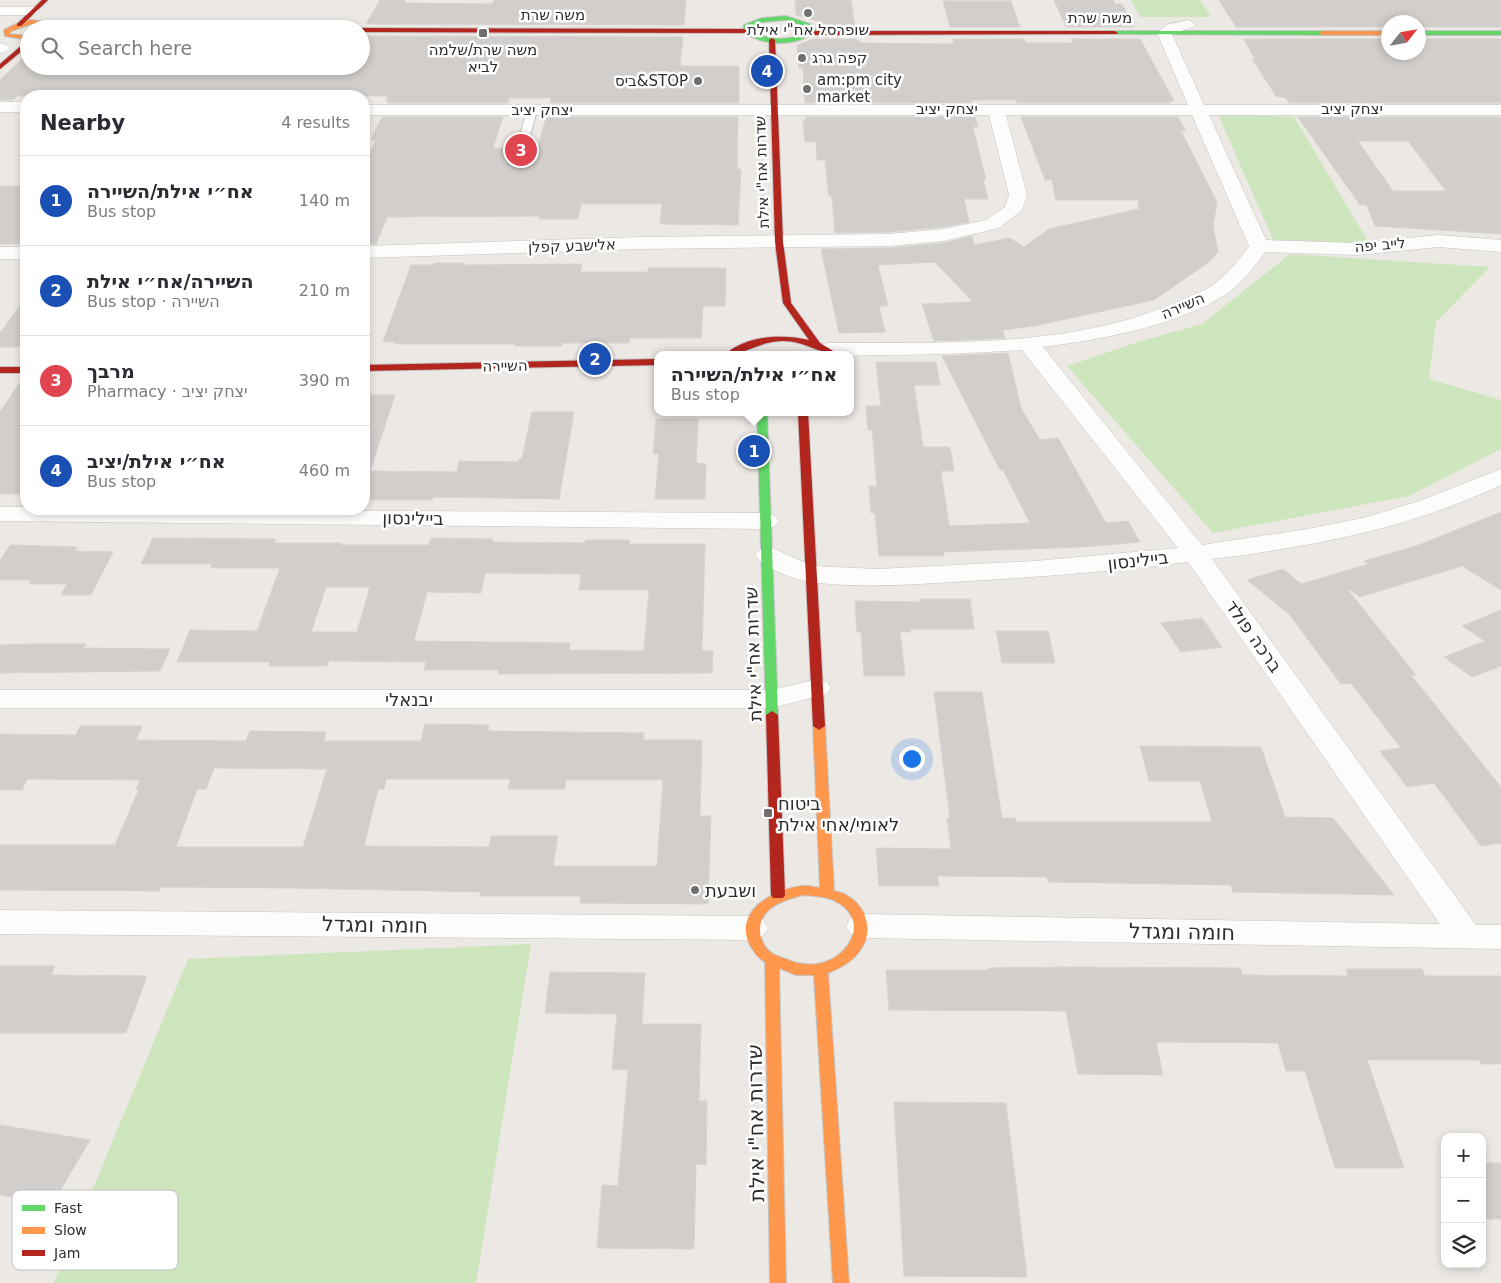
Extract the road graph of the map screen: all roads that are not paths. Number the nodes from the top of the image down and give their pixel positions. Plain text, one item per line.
1 (45, 0) edge
2 (0, 12) edge
3 (52, 12) dead end
4 (37, 17) junction
5 (30, 20) edge
6 (43, 20) edge
7 (1188, 24) junction
8 (1381, 24) edge
9 (1426, 24) edge
10 (1501, 24) edge
11 (20, 25) edge
12 (370, 30) edge
13 (811, 30) junction
14 (746, 31) junction
15 (1381, 33) edge
16 (1426, 33) edge
17 (1501, 33) edge
18 (1164, 34) junction
19 (772, 40) junction
20 (20, 42) edge
21 (4, 46) edge
22 (20, 48) edge
23 (0, 67) edge
24 (0, 107) edge
25 (20, 107) edge
26 (775, 109) junction
27 (996, 109) junction
28 (1199, 109) junction
29 (370, 110) edge
30 (532, 110) junction
31 (1501, 110) edge
32 (521, 150) dead end
33 (779, 242) junction
34 (1259, 246) junction
35 (1501, 246) edge
36 (370, 252) edge
37 (0, 253) edge
38 (20, 253) edge
39 (787, 302) junction
40 (765, 340) junction
41 (1028, 343) junction
42 (827, 349) edge
43 (735, 351) edge
44 (654, 363) edge
45 (370, 368) edge
46 (0, 370) edge
47 (20, 370) edge
48 (762, 416) edge
49 (803, 416) edge
50 (1501, 476) edge
51 (20, 513) edge
52 (0, 514) edge
53 (305, 515) edge
54 (766, 521) junction
55 (1195, 553) junction
56 (768, 555) junction
57 (812, 574) junction
58 (817, 688) junction
59 (0, 699) edge
60 (772, 699) junction
61 (828, 893) junction
62 (778, 895) junction
63 (0, 922) edge
64 (863, 926) junction
65 (751, 928) junction
66 (1467, 937) junction
67 (1501, 937) edge
68 (772, 962) junction
69 (821, 970) junction
70 (778, 1283) edge
71 (841, 1283) edge

1 - 4 main road
2 - 4 street
3 - 4 main road
4 - 5 main road
4 - 6 main road
7 - 8 main road, משה שרת
7 - 13 main road, משה שרת
7 - 18 street
9 - 10 main road
11 - 21 main road
12 - 14 main road, משה שרת
13 - 14 main road
13 - 18 main road, משה שרת
13 - 19 main road
14 - 19 main road
15 - 18 main road, משה שרת
16 - 17 main road
18 - 28 street
19 - 26 main road, שדרות אח"י אילת
20 - 21 main road
22 - 23 main road
24 - 25 street
26 - 27 street, יצחק יציב
26 - 30 street, יצחק יציב
26 - 33 main road, שדרות אח"י אילת
27 - 28 street, יצחק יציב
27 - 33 street, אלישבע קפלן
28 - 31 street, יצחק יציב
28 - 34 street
29 - 30 street, יצחק יציב
30 - 32 lane
33 - 36 street, אלישבע קפלן
33 - 39 main road, שדרות אח"י אילת
34 - 35 street, לייב יפה
34 - 41 street, השיירה
37 - 38 street
39 - 40 main road
39 - 42 main road, שדרות אח"י אילת
40 - 42 main road
40 - 43 main road
41 - 42 street, השיירה
41 - 55 street, ברכה פולד
44 - 45 main road, השיירה
46 - 47 main road
48 - 54 main road, שדרות אח"י אילת
49 - 57 main road
50 - 55 street, ביילינסון
51 - 52 street, ביילינסון
53 - 54 street, ביילינסון
54 - 56 main road, שדרות אח"י אילת
55 - 57 street, ביילינסון
55 - 66 street, ברכה פולד
56 - 57 street, ביילינסון
56 - 60 main road, שדרות אח"י אילת
57 - 58 main road
58 - 60 street, יבנאלי
58 - 61 main road
59 - 60 street, יבנאלי
60 - 62 main road, שדרות אח"י אילת
61 - 62 main road
61 - 64 main road
62 - 65 main road
63 - 65 street, חומה ומגדל
64 - 66 street, חומה ומגדל
64 - 69 main road
65 - 68 main road
66 - 67 street, חומה ומגדל
68 - 69 main road
68 - 70 main road, שדרות אח"י אילת
69 - 71 main road

